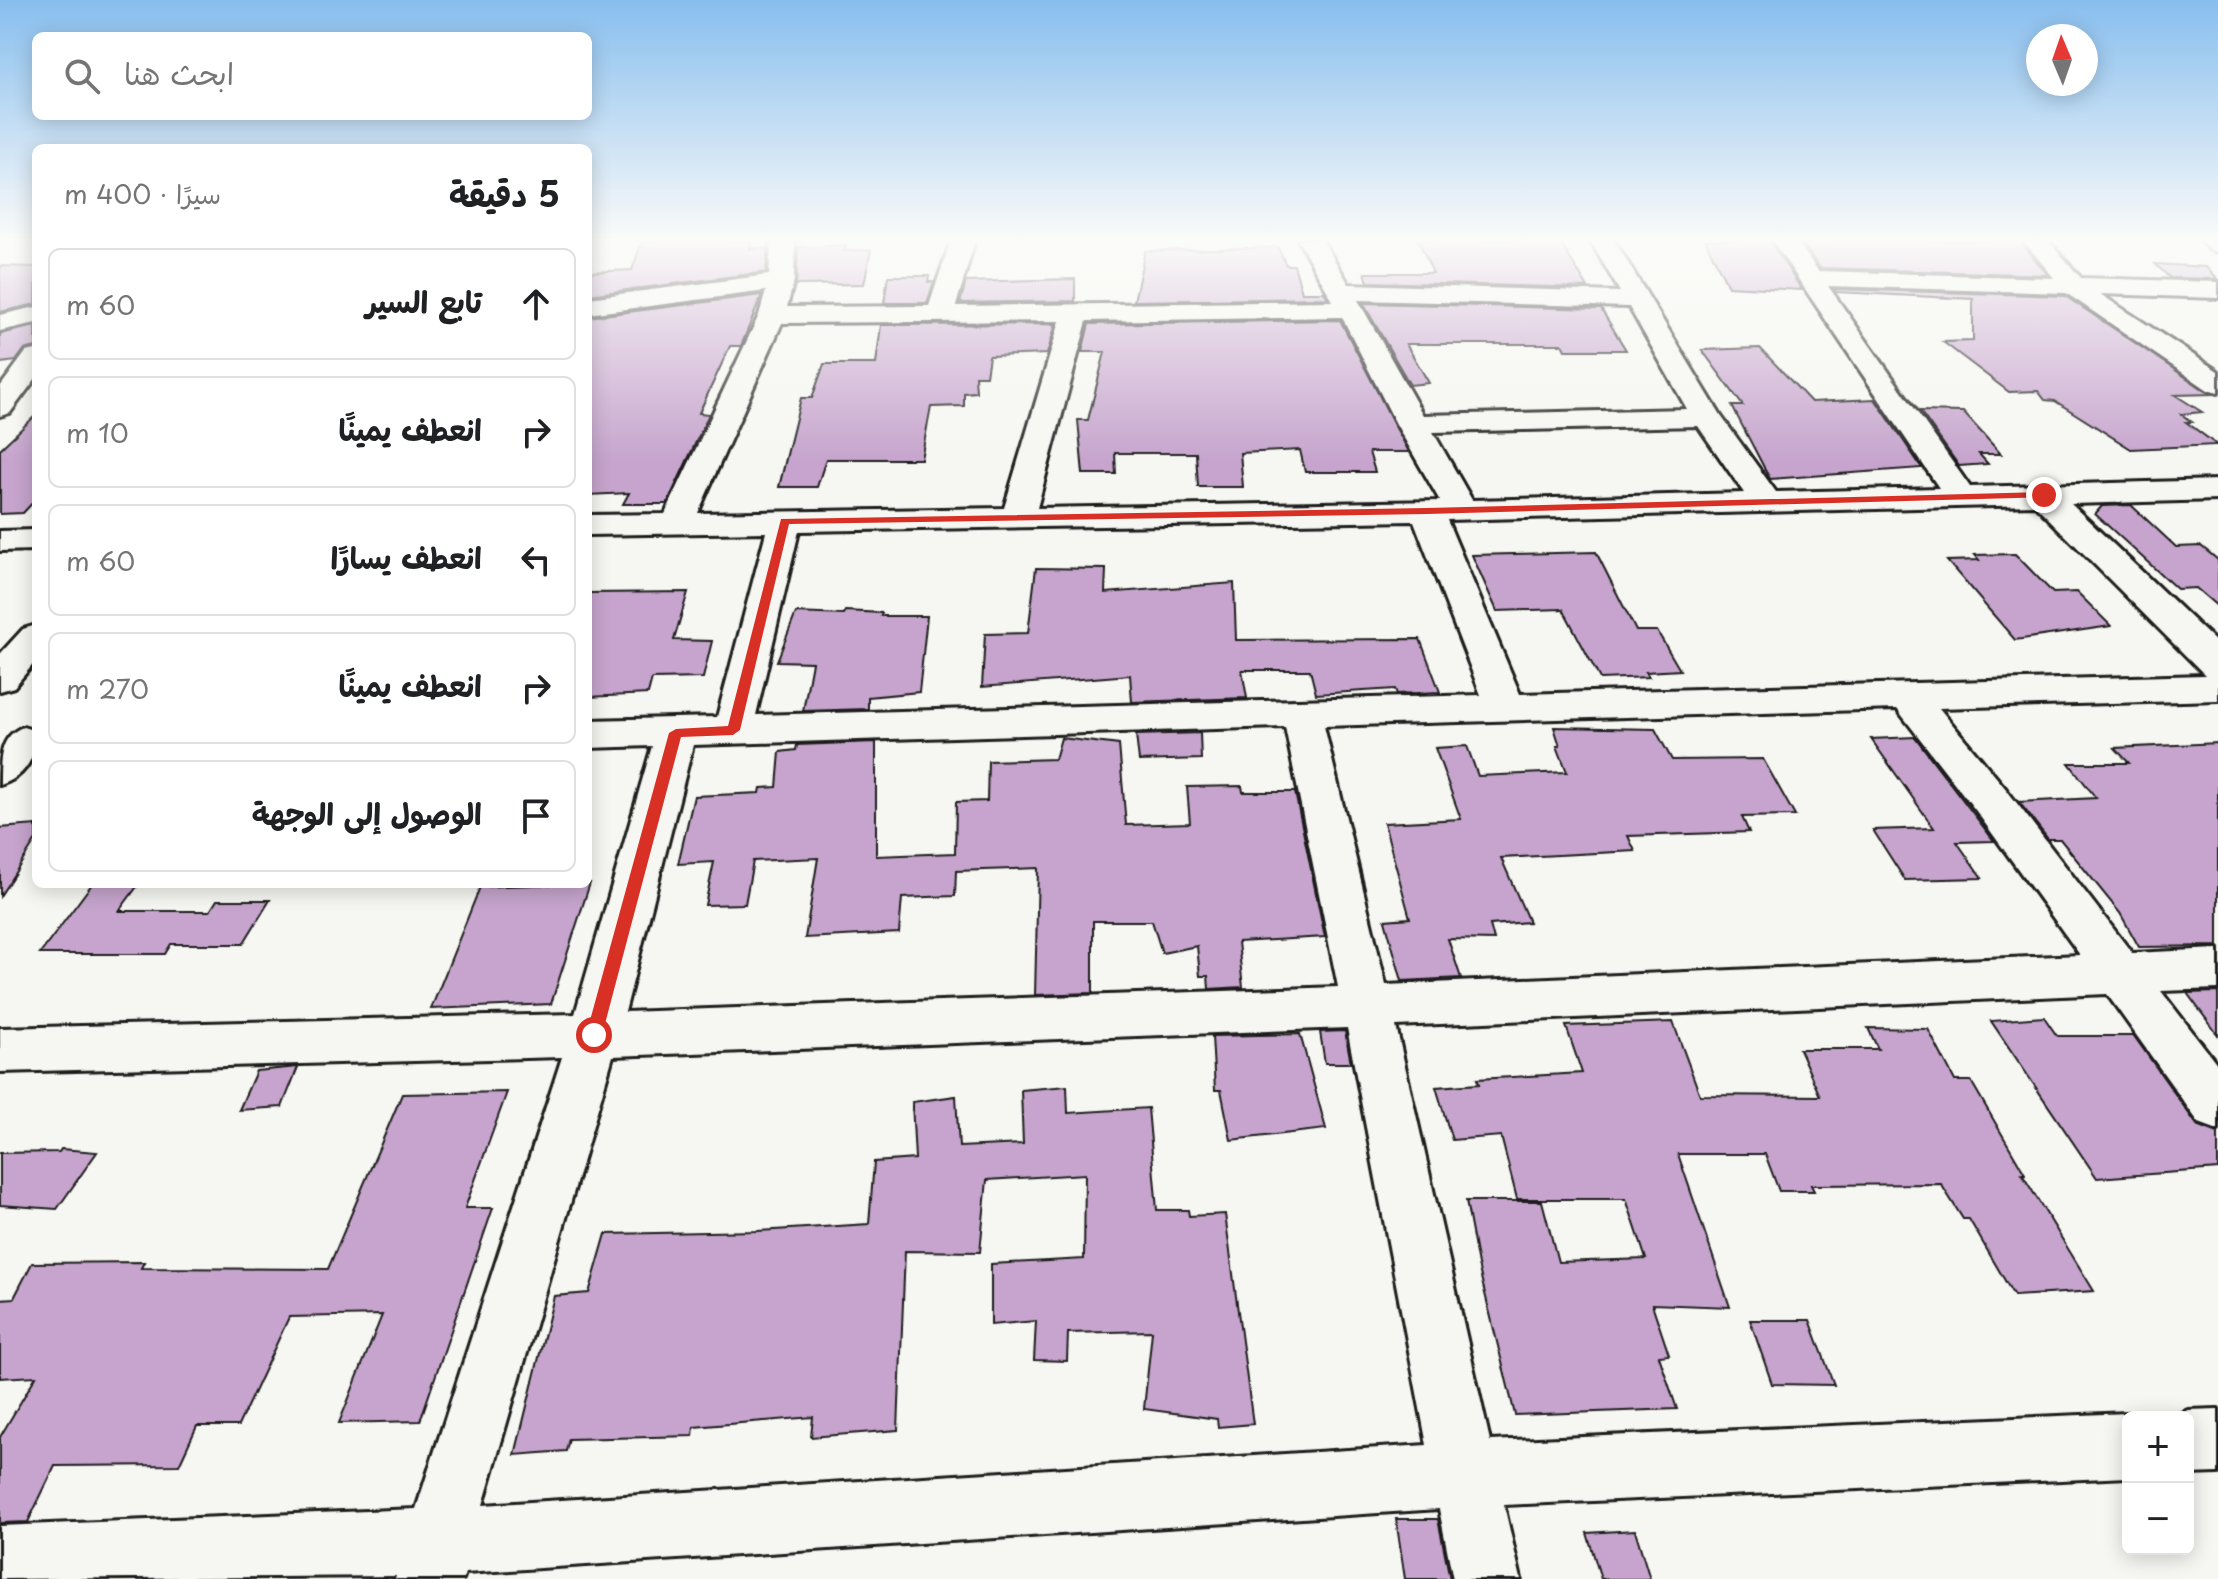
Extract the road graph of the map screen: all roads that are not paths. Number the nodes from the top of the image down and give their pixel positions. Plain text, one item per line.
1 (1076, 313) edge
2 (940, 314) joint
3 (983, 314) edge
4 (1354, 314) edge
5 (1646, 314) edge
6 (1835, 314) edge
7 (2109, 314) edge
8 (772, 315) joint
9 (32, 316) edge
10 (0, 323) edge
11 (32, 363) edge
12 (2218, 384) edge
13 (0, 407) edge
14 (1707, 417) junction
15 (1411, 424) junction
16 (2218, 490) edge
17 (2044, 495) junction
18 (1961, 497) junction
19 (1765, 500) junction
20 (1444, 510) junction
21 (1018, 516) junction
22 (785, 521) junction
23 (678, 522) junction
24 (592, 525) edge
25 (32, 540) edge
26 (0, 541) edge
27 (32, 642) edge
28 (2218, 666) edge
29 (0, 678) edge
30 (2218, 687) edge
31 (1907, 695) junction
32 (1506, 708) junction
33 (1302, 715) junction
34 (704, 732) junction
35 (592, 734) edge
36 (2218, 969) edge
37 (2118, 971) junction
38 (1367, 1007) junction
39 (594, 1035) junction
40 (0, 1050) edge
41 (2218, 1106) edge
42 (2218, 1441) edge
43 (2194, 1442) edge
44 (2122, 1445) edge
45 (1463, 1475) junction
46 (0, 1560) edge
47 (434, 1560) edge
48 (1487, 1579) edge

1 - 21 street
2 - 3 street
2 - 8 street
4 - 15 street
5 - 14 street
6 - 18 street
7 - 12 street
8 - 23 street
9 - 10 street
11 - 13 street
14 - 15 street
14 - 19 street
15 - 20 street
16 - 17 street
17 - 18 street
17 - 28 street
18 - 19 street
19 - 20 street
20 - 21 street
20 - 32 street
21 - 22 street
22 - 23 street
22 - 34 street
23 - 24 street
25 - 26 street
27 - 29 street
30 - 31 street
31 - 32 street
31 - 37 street
32 - 33 street
33 - 34 street
33 - 38 street
34 - 35 street
34 - 39 street
36 - 37 street
37 - 38 street
37 - 41 street
38 - 39 street
38 - 45 street
39 - 40 street
39 - 47 street
42 - 43 street
44 - 45 street
45 - 47 street
45 - 48 street
46 - 47 street

